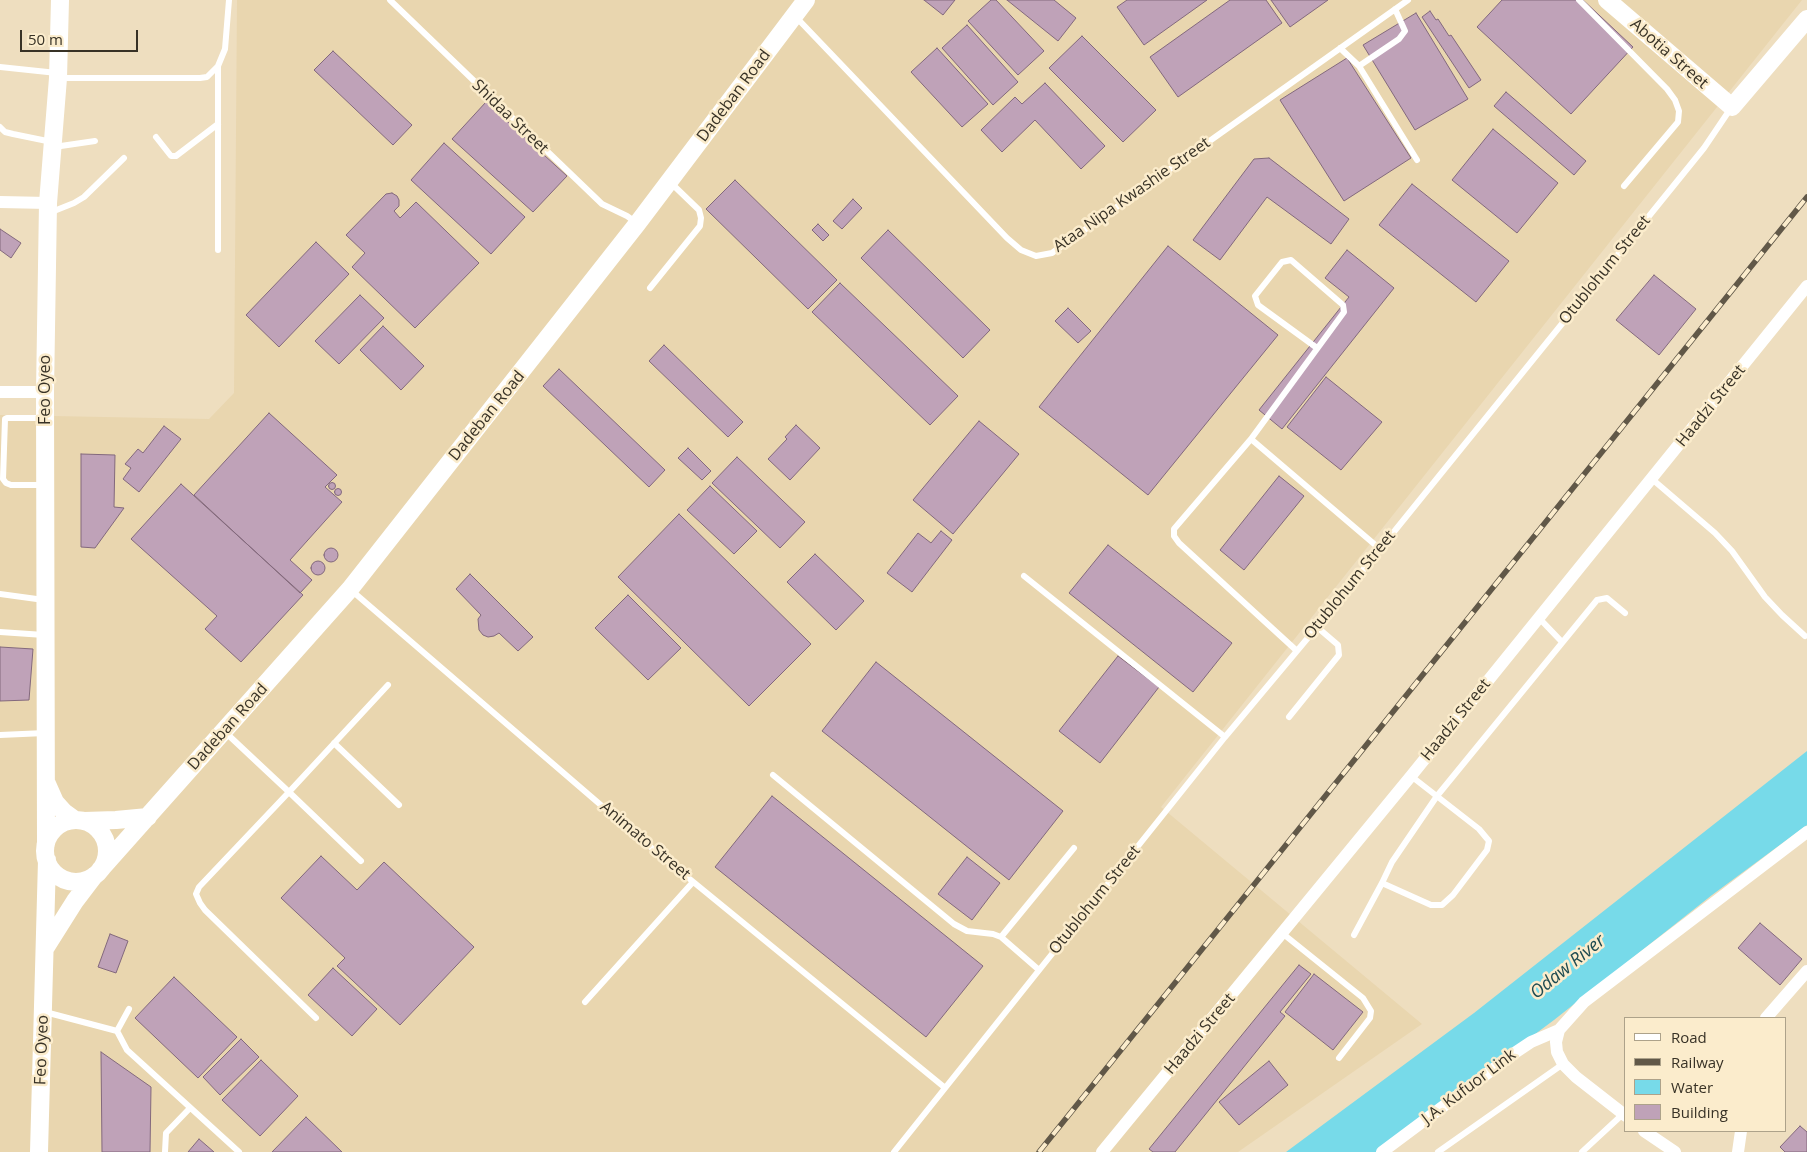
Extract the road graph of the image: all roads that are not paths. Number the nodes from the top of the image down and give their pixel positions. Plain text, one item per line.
1 (60, 0) edge
2 (229, 0) edge
3 (390, 0) edge
4 (806, 0) edge
5 (1408, 0) edge
6 (1579, 0) edge
7 (1607, 0) edge
8 (1395, 9) junction
9 (795, 15) junction
10 (1807, 19) edge
11 (1340, 48) junction
12 (218, 66) junction
13 (1359, 66) junction
14 (0, 67) edge
15 (58, 76) junction
16 (1732, 107) junction
17 (218, 124) junction
18 (0, 128) edge
19 (156, 138) dead end
20 (94, 141) dead end
21 (53, 145) junction
22 (124, 158) dead end
23 (1417, 160) dead end
24 (669, 182) junction
25 (1624, 186) dead end
26 (0, 202) edge
27 (48, 208) junction
28 (637, 224) junction
29 (218, 250) dead end
30 (1807, 286) edge
31 (650, 288) dead end
32 (1317, 348) junction
33 (0, 392) edge
34 (45, 392) junction
35 (45, 418) junction
36 (1251, 439) junction
37 (1652, 479) junction
38 (45, 485) junction
39 (1380, 549) junction
40 (1024, 576) dead end
41 (350, 589) junction
42 (0, 594) edge
43 (45, 600) junction
44 (1625, 613) dead end
45 (1539, 618) junction
46 (1317, 627) junction
47 (0, 632) edge
48 (46, 635) junction
49 (1805, 636) dead end
50 (1562, 642) junction
51 (1297, 651) junction
52 (388, 686) dead end
53 (1289, 717) dead end
54 (224, 731) junction
55 (46, 733) junction
56 (0, 735) edge
57 (1225, 736) junction
58 (334, 743) junction
59 (773, 775) dead end
60 (1411, 776) junction
61 (46, 781) junction
62 (289, 792) junction
63 (1437, 796) junction
64 (399, 805) dead end
65 (148, 817) junction
66 (79, 820) junction
67 (1807, 832) edge
68 (1074, 848) dead end
69 (46, 852) junction
70 (361, 862) dead end
71 (97, 873) junction
72 (694, 882) junction
73 (1382, 883) junction
74 (1282, 933) junction
75 (1354, 935) dead end
76 (1001, 937) junction
77 (46, 948) junction
78 (1039, 970) junction
79 (1807, 971) edge
80 (585, 1002) dead end
81 (128, 1009) dead end
82 (44, 1012) junction
83 (1767, 1017) edge
84 (316, 1018) dead end
85 (117, 1030) junction
86 (1559, 1030) junction
87 (1339, 1058) dead end
88 (1563, 1064) junction
89 (944, 1087) junction
90 (190, 1108) junction
91 (1624, 1114) edge
92 (1624, 1116) edge
93 (1645, 1132) edge
94 (1741, 1132) edge
95 (39, 1152) edge
96 (165, 1152) edge
97 (239, 1152) edge
98 (894, 1152) edge
99 (1102, 1152) edge
100 (1382, 1152) edge
101 (1438, 1152) edge
102 (1582, 1152) edge
103 (1675, 1152) edge
104 (1738, 1152) edge

1 - 15 street, Feo Oyeo
2 - 12 lane
3 - 28 lane, Shidaa Street
4 - 9 street, Dadeban Road
5 - 8 lane, Ataa Nipa Kwashie Street
6 - 25 lane
7 - 16 street, Abotia Street
8 - 11 lane, Ataa Nipa Kwashie Street
8 - 13 lane
9 - 11 lane, Ataa Nipa Kwashie Street
9 - 24 street, Dadeban Road
10 - 16 street, Otublohum Street
11 - 13 lane
12 - 15 lane
12 - 17 lane
13 - 23 lane
14 - 15 lane
15 - 21 street, Feo Oyeo
16 - 39 lane, Otublohum Street
17 - 19 lane
17 - 29 lane
18 - 21 lane
20 - 21 lane
21 - 27 street, Feo Oyeo
22 - 27 lane
24 - 28 street, Dadeban Road
24 - 31 lane
26 - 27 street
27 - 34 street, Feo Oyeo
28 - 41 street, Dadeban Road
30 - 37 street, Haadzi Street
32 - 32 lane
32 - 36 lane
33 - 34 street
34 - 35 street, Feo Oyeo
35 - 38 street, Feo Oyeo
35 - 38 lane
36 - 39 lane
36 - 51 lane
37 - 45 street, Haadzi Street
37 - 49 lane
38 - 43 street, Feo Oyeo
39 - 46 lane, Otublohum Street
40 - 57 lane
41 - 54 street, Dadeban Road
41 - 72 lane, Animato Street
42 - 43 lane
43 - 48 street, Feo Oyeo
44 - 50 lane
45 - 50 lane
45 - 60 street, Haadzi Street
46 - 51 lane, Otublohum Street
46 - 53 lane
47 - 48 lane
48 - 55 street, Feo Oyeo
50 - 63 lane
51 - 57 lane, Otublohum Street
52 - 58 lane
54 - 62 lane
54 - 65 street, Dadeban Road
55 - 56 lane
55 - 61 street, Feo Oyeo
57 - 78 lane, Otublohum Street
58 - 62 lane
58 - 64 lane
59 - 76 lane
60 - 63 lane
60 - 74 street, Haadzi Street
61 - 66 street, Feo Oyeo
61 - 69 street, Feo Oyeo
62 - 70 lane
62 - 84 lane
63 - 73 lane
63 - 73 lane
65 - 66 street
65 - 71 street, Dadeban Road
66 - 69 street
66 - 71 street
67 - 86 street
68 - 76 lane
69 - 71 street
69 - 77 street, Feo Oyeo
71 - 77 street, Feo Oyeo
72 - 80 lane
72 - 89 lane, Animato Street
73 - 75 lane
74 - 87 lane
74 - 99 street, Haadzi Street
76 - 78 lane
77 - 82 street, Feo Oyeo
78 - 89 lane, Otublohum Street
79 - 83 street
81 - 85 lane
82 - 85 lane
82 - 95 street, Feo Oyeo
85 - 90 lane
86 - 88 street
86 - 100 street, J.A. Kufuor Link
88 - 91 street
88 - 101 lane
89 - 98 lane, Otublohum Street
90 - 96 lane
90 - 97 lane
92 - 102 lane
93 - 103 street
94 - 104 street

